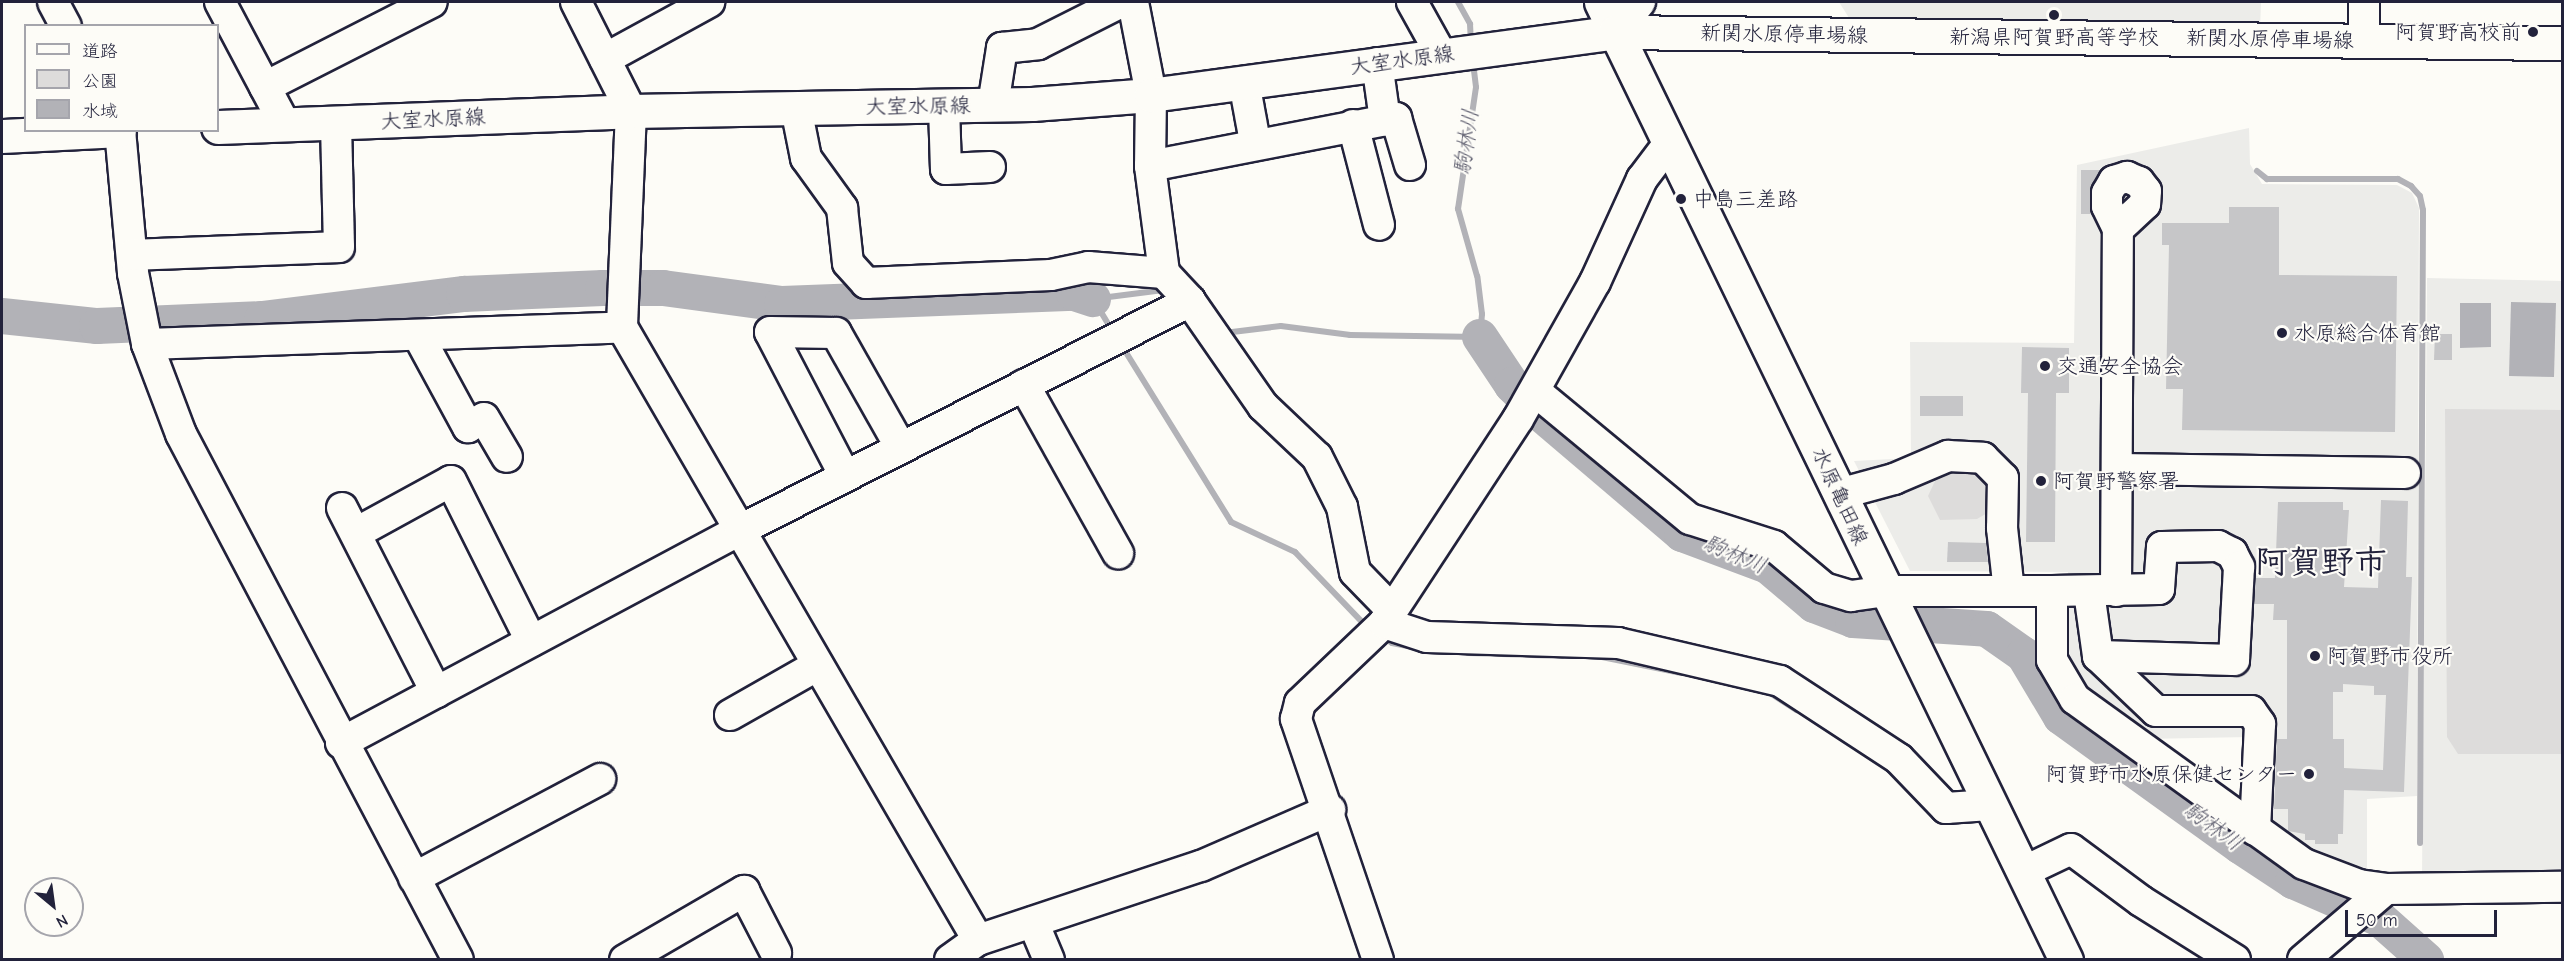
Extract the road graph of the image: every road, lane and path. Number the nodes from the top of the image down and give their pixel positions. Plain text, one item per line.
1 (53, 2) edge
2 (220, 2) edge
3 (432, 2) edge
4 (576, 2) edge
5 (709, 2) edge
6 (1121, 2) edge
7 (1133, 2) edge
8 (1412, 2) edge
9 (1600, 2) edge
10 (1640, 2) edge
11 (2364, 2) edge
12 (65, 24) edge
13 (1615, 32) junction
14 (2364, 40) junction
15 (2562, 43) edge
16 (1441, 54) junction
17 (605, 59) junction
18 (1377, 63) junction
19 (1244, 82) junction
20 (265, 87) junction
21 (1151, 95) junction
22 (993, 105) junction
23 (944, 106) junction
24 (796, 108) junction
25 (631, 111) junction
26 (1385, 120) junction
27 (336, 124) junction
28 (285, 125) junction
29 (1353, 125) junction
30 (219, 127) edge
31 (81, 132) edge
32 (120, 132) edge
33 (2, 136) edge
34 (1255, 142) junction
35 (1670, 142) junction
36 (1410, 165) dead end
37 (1150, 166) junction
38 (990, 167) dead end
39 (1379, 225) dead end
40 (2118, 229) dead end
41 (132, 255) junction
42 (1164, 273) junction
43 (1190, 301) junction
44 (622, 327) junction
45 (418, 335) junction
46 (147, 344) junction
47 (1024, 385) junction
48 (1535, 390) junction
49 (901, 448) junction
50 (507, 457) dead end
51 (2117, 469) junction
52 (2405, 473) dead end
53 (845, 476) junction
54 (1839, 494) junction
55 (740, 530) junction
56 (1118, 553) dead end
57 (2010, 591) junction
58 (2052, 591) junction
59 (2102, 592) junction
60 (1888, 598) junction
61 (1388, 616) junction
62 (531, 641) junction
63 (2098, 656) junction
64 (818, 665) junction
65 (436, 692) junction
66 (730, 715) dead end
67 (341, 742) junction
68 (600, 779) dead end
69 (1990, 805) junction
70 (1330, 810) junction
71 (2254, 830) junction
72 (2023, 872) junction
73 (414, 878) junction
74 (2562, 887) edge
75 (2386, 889) junction
76 (1033, 922) junction
77 (978, 940) junction
78 (776, 953) dead end
79 (458, 960) edge
80 (625, 960) edge
81 (950, 960) edge
82 (1049, 960) edge
83 (1378, 960) edge
84 (2066, 960) edge
85 (2235, 960) edge
86 (2303, 960) edge

1 - 12 street
2 - 20 street
3 - 20 street
4 - 17 street
5 - 17 street
6 - 22 street
7 - 21 street
8 - 16 street
9 - 13 main road
10 - 13 street
11 - 14 street
13 - 14 main road, 新関水原停車場線
13 - 16 main road, 大室水原線
13 - 35 main road, 水原亀田線
14 - 15 main road, 新関水原停車場線
16 - 18 main road, 大室水原線
17 - 25 street
18 - 19 main road, 大室水原線
18 - 26 street
19 - 21 main road, 大室水原線
19 - 34 street
20 - 28 street
21 - 22 main road, 大室水原線
21 - 37 street
22 - 23 main road, 大室水原線
23 - 24 main road, 大室水原線
23 - 38 street
24 - 25 main road, 大室水原線
24 - 42 street
25 - 27 main road, 大室水原線
25 - 44 street
26 - 29 street
26 - 36 street
27 - 28 main road, 大室水原線
27 - 41 street
28 - 30 main road, 大室水原線
29 - 34 street
29 - 39 street
31 - 33 main road
32 - 41 street
34 - 37 street
35 - 48 street
35 - 54 main road, 水原亀田線
37 - 42 street
40 - 51 street
41 - 46 street
42 - 43 street
43 - 47 street
43 - 61 street
44 - 45 street
44 - 55 street
45 - 46 street
45 - 50 street
46 - 67 street
47 - 49 street
47 - 56 street
48 - 60 street
48 - 61 street
49 - 53 street
49 - 53 street
51 - 52 street
51 - 59 street
53 - 55 street
54 - 57 street
54 - 60 main road, 水原亀田線
55 - 62 street
55 - 64 street
57 - 58 street
57 - 60 street
58 - 59 street
58 - 71 street
59 - 63 street
59 - 63 street
60 - 69 main road, 水原亀田線
61 - 69 street
61 - 70 street
62 - 65 street
62 - 65 street
63 - 71 street
64 - 66 street
64 - 77 street
65 - 67 street
67 - 73 street
68 - 73 street
69 - 72 main road, 水原亀田線
70 - 76 street
70 - 83 street
71 - 75 street
72 - 84 main road, 水原亀田線
72 - 85 street
73 - 79 street
74 - 75 street
75 - 86 street
76 - 77 street
76 - 82 street
77 - 81 street
78 - 80 street

